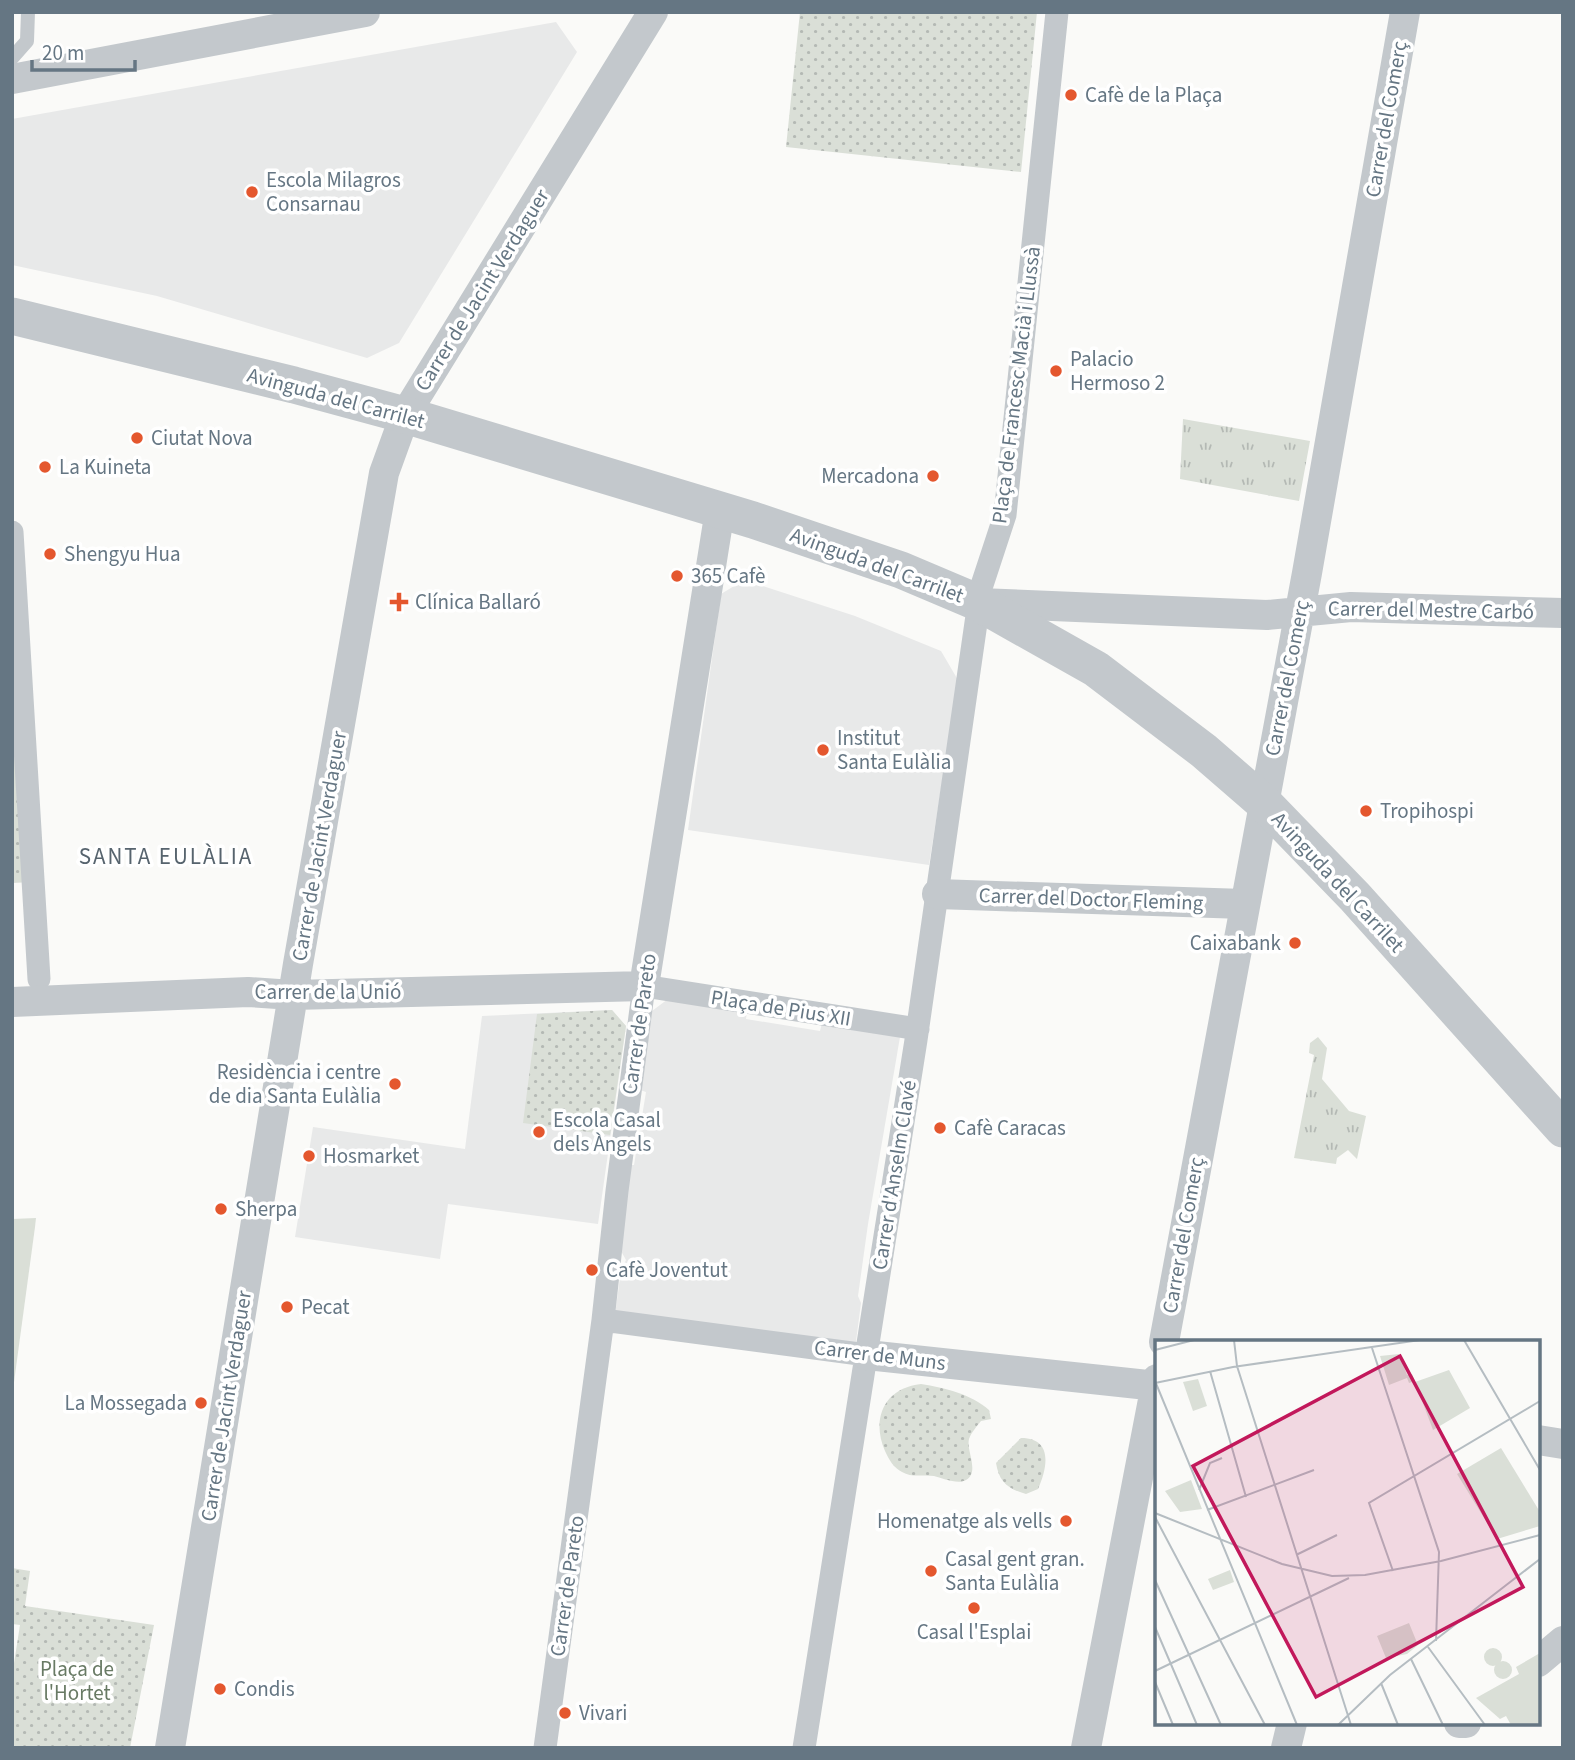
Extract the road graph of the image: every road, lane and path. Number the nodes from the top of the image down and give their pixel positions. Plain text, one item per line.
1 (28, 12) edge
2 (365, 12) edge
3 (653, 12) edge
4 (1057, 12) edge
5 (1405, 12) edge
6 (12, 58) edge
7 (12, 79) edge
8 (12, 316) edge
9 (405, 415) junction
10 (720, 510) junction
11 (12, 532) edge
12 (979, 603) junction
13 (1299, 610) junction
14 (1563, 612) edge
15 (1264, 803) junction
16 (23, 883) edge
17 (937, 894) junction
18 (1244, 904) junction
19 (39, 979) dead end
20 (644, 986) junction
21 (293, 995) junction
22 (12, 1002) edge
23 (918, 1029) junction
24 (1563, 1129) edge
25 (603, 1320) junction
26 (1164, 1340) edge
27 (867, 1355) junction
28 (1155, 1384) edge
29 (1155, 1389) edge
30 (1540, 1440) edge
31 (1563, 1444) edge
32 (1563, 1642) edge
33 (1540, 1660) edge
34 (1292, 1725) edge
35 (170, 1748) edge
36 (545, 1748) edge
37 (804, 1748) edge
38 (1086, 1748) edge
39 (1286, 1748) edge

1 - 6 lane
2 - 7 street
3 - 9 street, Carrer de Jacint Verdaguer
4 - 12 street, Plaça de Francesc Macià i Llussà
5 - 13 street, Carrer del Comerç
8 - 9 street, Avinguda del Carrilet
9 - 10 street, Avinguda del Carrilet
9 - 21 street, Carrer de Jacint Verdaguer
10 - 12 street, Avinguda del Carrilet
10 - 20 street, Carrer de Pareto
11 - 16 street
12 - 13 street
12 - 15 street, Avinguda del Carrilet
12 - 17 street, Carrer d'Anselm Clavé
13 - 14 street, Carrer del Mestre Carbó
13 - 15 street, Carrer del Comerç
15 - 18 street, Carrer del Comerç
15 - 24 street, Avinguda del Carrilet
16 - 19 street
17 - 18 street, Carrer del Doctor Fleming
17 - 23 street, Carrer d'Anselm Clavé
18 - 26 street, Carrer del Comerç
20 - 21 street, Carrer de la Unió
20 - 23 street, Plaça de Pius XII
20 - 25 street, Carrer de Pareto
21 - 22 street, Carrer de la Unió
21 - 35 street, Carrer de Jacint Verdaguer
23 - 27 street, Carrer d'Anselm Clavé
25 - 27 street, Carrer de Muns
25 - 36 street, Carrer de Pareto
27 - 28 street, Carrer de Muns
27 - 37 street, Carrer d'Anselm Clavé
29 - 38 street
30 - 31 street
32 - 33 street
34 - 39 street

